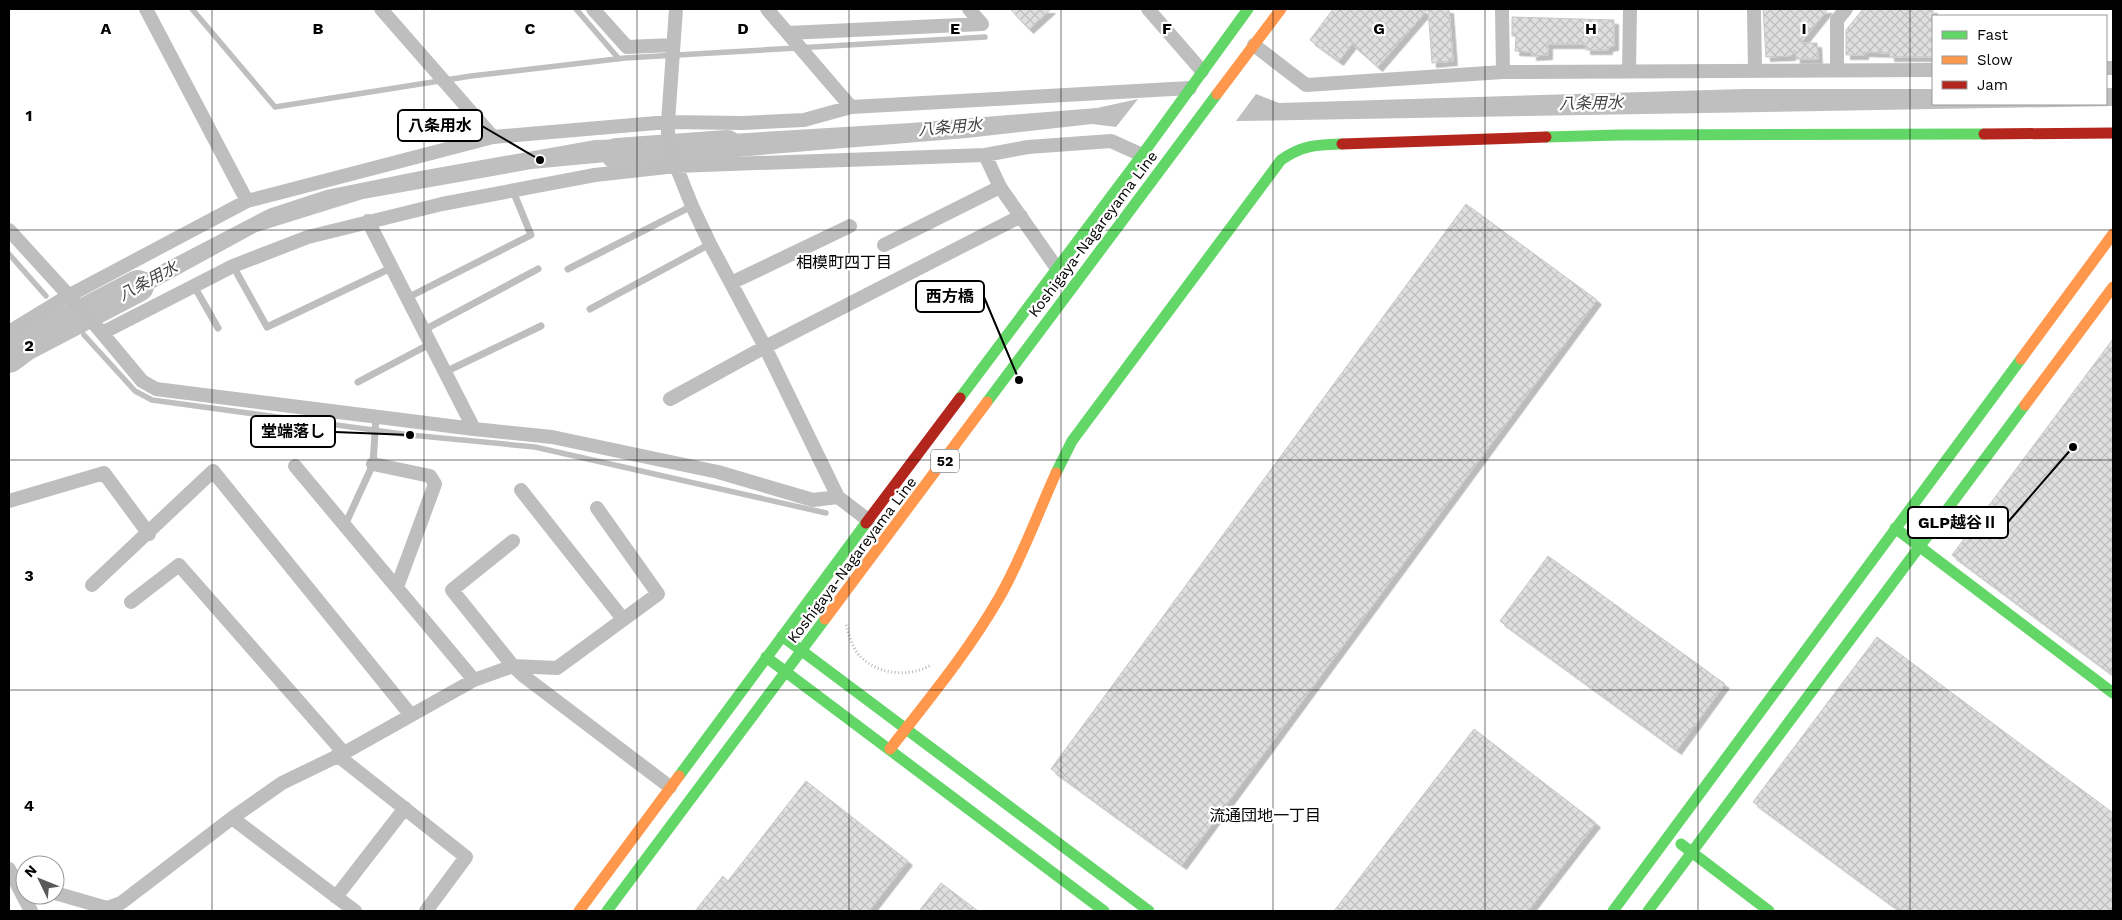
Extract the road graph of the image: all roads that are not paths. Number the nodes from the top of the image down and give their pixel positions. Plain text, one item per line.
1 (146, 9) edge
2 (381, 9) edge
3 (593, 9) edge
4 (676, 9) edge
5 (767, 9) edge
6 (969, 9) edge
7 (1148, 9) edge
8 (1248, 9) edge
9 (1281, 9) edge
10 (1502, 9) edge
11 (1630, 9) edge
12 (1754, 9) edge
13 (1846, 9) edge
14 (788, 33) junction
15 (674, 45) junction
16 (1254, 45) junction
17 (1629, 70) junction
18 (1837, 70) junction
19 (1932, 70) edge
20 (1202, 71) junction
21 (1755, 71) junction
22 (1503, 72) junction
23 (1190, 88) junction
24 (851, 108) junction
25 (668, 128) junction
26 (2113, 133) edge
27 (493, 138) junction
28 (985, 155) junction
29 (1142, 155) junction
30 (675, 162) junction
31 (1000, 187) junction
32 (512, 191) junction
33 (247, 201) junction
34 (692, 206) junction
35 (1021, 216) junction
36 (368, 221) junction
37 (850, 226) dead end
38 (9, 230) edge
39 (2113, 234) edge
40 (710, 244) junction
41 (884, 245) dead end
42 (233, 266) junction
43 (391, 268) junction
44 (1056, 268) junction
45 (538, 269) dead end
46 (568, 269) dead end
47 (731, 283) junction
48 (194, 286) junction
49 (2113, 287) edge
50 (407, 298) junction
51 (71, 299) junction
52 (590, 309) dead end
53 (541, 326) dead end
54 (218, 328) dead end
55 (424, 330) junction
56 (9, 332) edge
57 (102, 333) junction
58 (430, 344) junction
59 (765, 348) junction
60 (445, 372) junction
61 (358, 382) dead end
62 (670, 399) dead end
63 (376, 418) junction
64 (474, 429) junction
65 (374, 464) junction
66 (296, 466) dead end
67 (521, 490) dead end
68 (838, 498) junction
69 (9, 500) edge
70 (597, 508) dead end
71 (868, 520) junction
72 (345, 525) junction
73 (1895, 528) junction
74 (148, 534) junction
75 (513, 541) dead end
76 (1919, 546) junction
77 (92, 585) dead end
78 (397, 587) junction
79 (131, 602) dead end
80 (623, 619) junction
81 (782, 636) junction
82 (803, 652) junction
83 (766, 657) junction
84 (514, 666) junction
85 (787, 672) junction
86 (474, 680) junction
87 (2113, 693) edge
88 (410, 714) junction
89 (906, 728) junction
90 (890, 749) junction
91 (341, 754) junction
92 (670, 788) junction
93 (405, 808) junction
94 (232, 818) junction
95 (1670, 836) junction
96 (1691, 852) junction
97 (65, 896) edge
98 (336, 897) junction
99 (355, 911) edge
100 (426, 911) edge
101 (579, 911) edge
102 (607, 911) edge
103 (1104, 911) edge
104 (1148, 911) edge
105 (1613, 911) edge
106 (1648, 911) edge
107 (1769, 911) edge

1 - 33 street
2 - 27 street
3 - 15 street
4 - 15 street
5 - 14 street
6 - 14 street
7 - 20 street
8 - 20 street, Koshigaya-Nagareyama Line / 52
9 - 16 street, Koshigaya-Nagareyama Line / 52
10 - 22 street
11 - 17 street
12 - 21 street
13 - 18 street
14 - 24 street
15 - 25 street
16 - 22 street
16 - 82 street, Koshigaya-Nagareyama Line / 52
17 - 21 street
17 - 22 street
18 - 19 street
18 - 21 street
20 - 23 street, Koshigaya-Nagareyama Line / 52
23 - 24 street
23 - 29 street, Koshigaya-Nagareyama Line / 52
24 - 25 street
25 - 27 street
25 - 30 street
26 - 89 street
27 - 33 street
28 - 29 street
28 - 30 street
28 - 31 street
29 - 44 street, Koshigaya-Nagareyama Line / 52
30 - 32 street
30 - 34 street
31 - 35 street
31 - 41 street
32 - 36 street
32 - 50 lane
33 - 51 street
34 - 40 street
34 - 46 lane
35 - 44 street
35 - 59 street
36 - 42 street
36 - 43 street
37 - 47 street
38 - 51 street
39 - 73 street
40 - 47 street
40 - 52 lane
42 - 43 lane
42 - 48 street
43 - 50 street
44 - 71 street, Koshigaya-Nagareyama Line / 52
45 - 55 lane
47 - 59 street
48 - 54 lane
48 - 57 street
49 - 76 street
50 - 55 street
51 - 56 street
51 - 57 street
53 - 60 lane
55 - 58 street
57 - 63 street
58 - 60 street
58 - 61 lane
59 - 62 street
59 - 68 street
60 - 64 street
63 - 64 street
63 - 65 lane
64 - 68 street
65 - 72 lane
65 - 78 street
66 - 72 street
67 - 80 street
68 - 71 street
69 - 74 street
70 - 80 street
71 - 81 street, Koshigaya-Nagareyama Line / 52
72 - 78 street
73 - 76 street
73 - 95 street
74 - 77 street
74 - 88 street
75 - 84 street
76 - 87 street
76 - 96 street
78 - 86 street
79 - 91 street
80 - 84 street
81 - 82 street
81 - 83 street, Koshigaya-Nagareyama Line / 52
82 - 85 street, Koshigaya-Nagareyama Line / 52
82 - 89 street
83 - 85 street
83 - 92 street, Koshigaya-Nagareyama Line / 52
84 - 86 street
84 - 92 street
85 - 90 street
85 - 102 street, Koshigaya-Nagareyama Line / 52
86 - 88 street
88 - 91 street
89 - 90 street
89 - 104 street
90 - 103 street
91 - 93 street
91 - 94 street
92 - 101 street, Koshigaya-Nagareyama Line / 52
93 - 98 street
93 - 100 street
94 - 97 street
94 - 98 street
95 - 96 street
95 - 105 street
96 - 106 street
96 - 107 street
98 - 99 street

